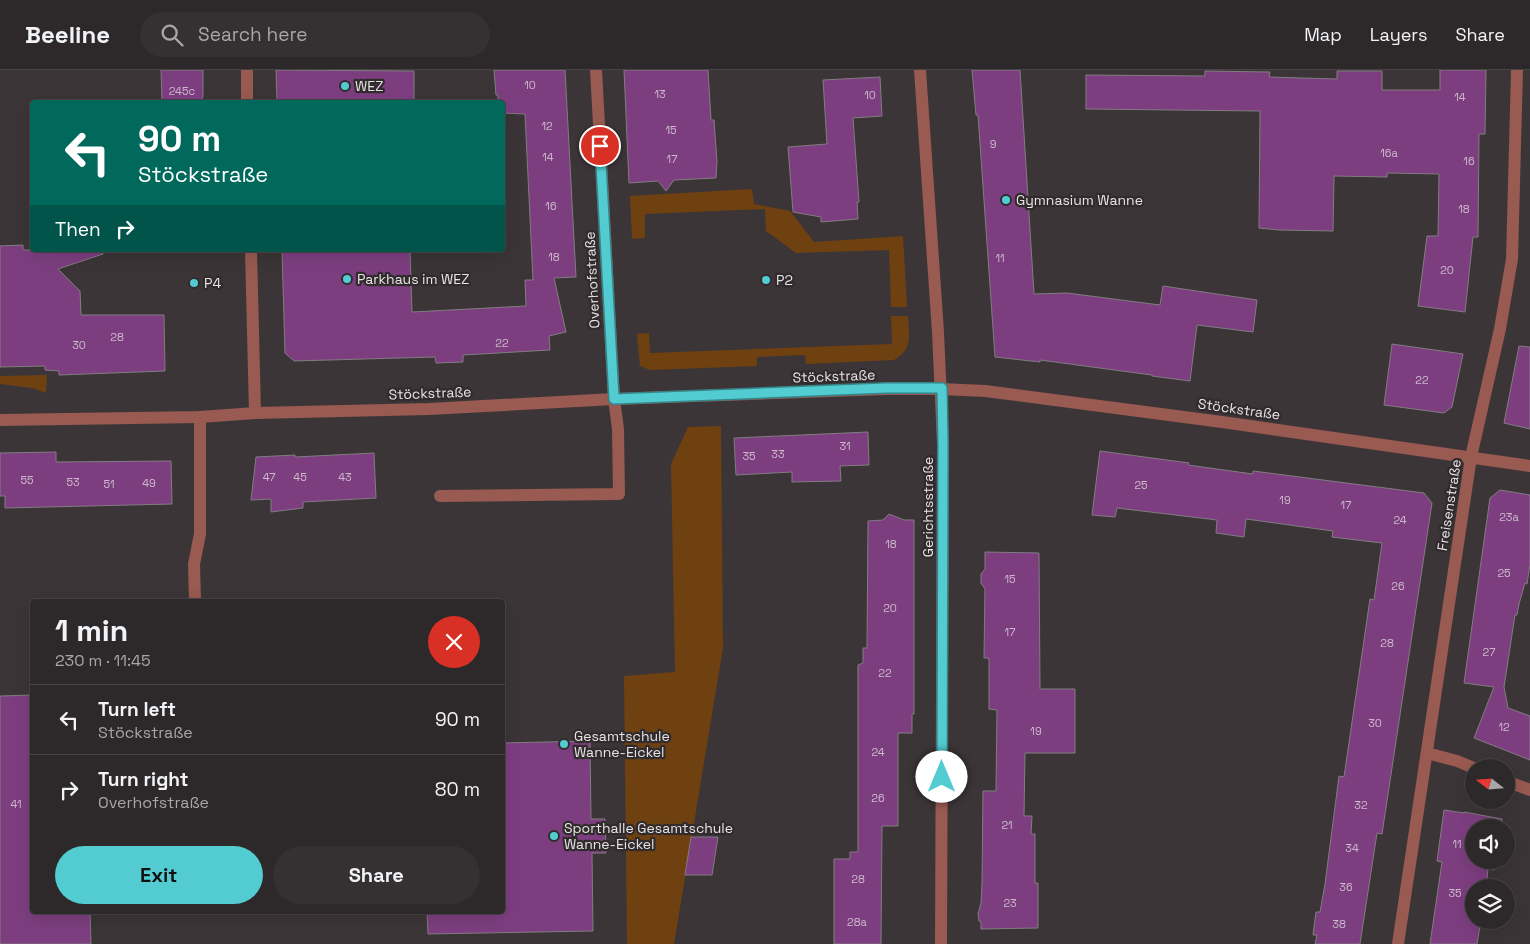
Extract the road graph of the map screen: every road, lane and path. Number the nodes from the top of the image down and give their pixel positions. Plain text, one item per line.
1 (247, 70) edge
2 (596, 70) edge
3 (920, 70) edge
4 (1517, 70) edge
5 (247, 100) edge
6 (251, 252) edge
7 (942, 388) junction
8 (614, 399) junction
9 (255, 414) junction
10 (200, 417) junction
11 (0, 420) edge
12 (1471, 457) junction
13 (1530, 466) edge
14 (440, 496) dead end
15 (195, 599) edge
16 (1427, 754) junction
17 (1465, 765) edge
18 (1515, 784) edge
19 (1530, 790) edge
20 (941, 944) edge
21 (1398, 944) edge

1 - 5 street
2 - 8 street, Overhofstraße
3 - 7 street, Gerichtsstraße
4 - 12 street, Freisenstraße
6 - 9 street
7 - 8 street, Stöckstraße
7 - 12 street, Stöckstraße
7 - 20 street, Gerichtsstraße
8 - 9 street, Stöckstraße
8 - 14 street, Overhofstraße
9 - 10 street, Stöckstraße
10 - 11 street, Stöckstraße
10 - 15 street
12 - 13 street, Stöckstraße
12 - 16 street, Freisenstraße
16 - 17 street
16 - 21 street, Freisenstraße
18 - 19 street

